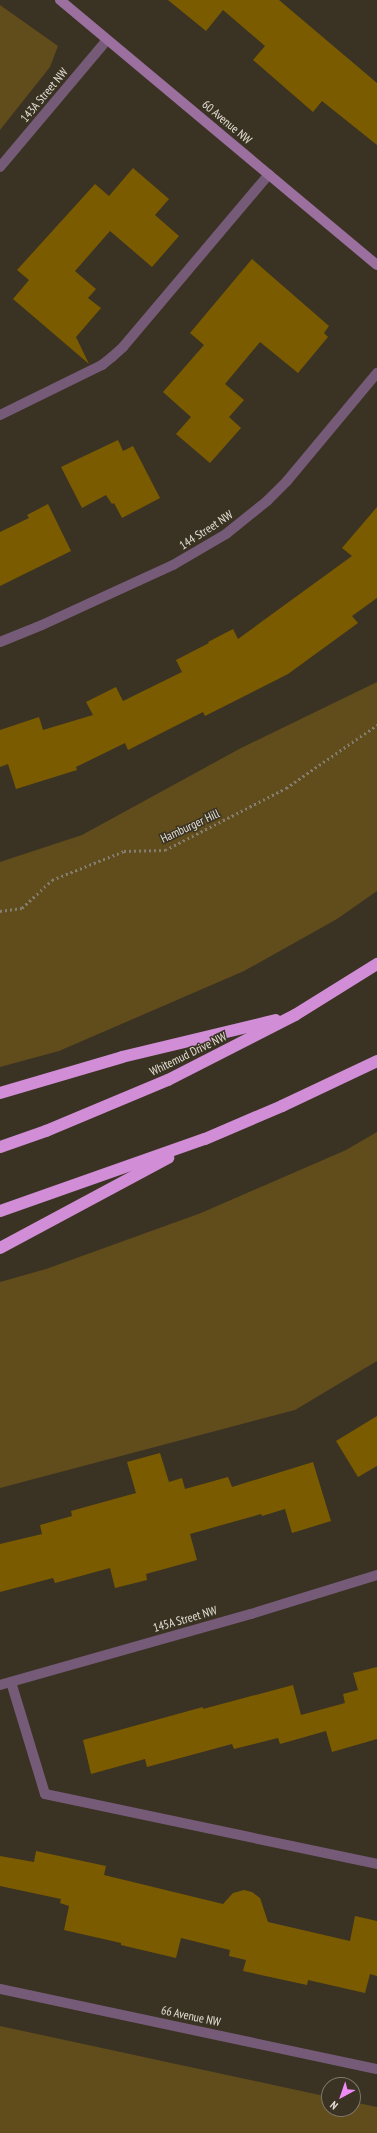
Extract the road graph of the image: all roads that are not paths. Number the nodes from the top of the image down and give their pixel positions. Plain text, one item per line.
1 (60, 0) edge
2 (107, 40) junction
3 (0, 168) edge
4 (268, 174) junction
5 (377, 265) edge
6 (377, 374) edge
7 (0, 415) edge
8 (0, 642) edge
9 (377, 964) edge
10 (295, 1015) junction
11 (377, 1061) edge
12 (0, 1093) edge
13 (205, 1139) junction
14 (0, 1147) edge
15 (0, 1211) edge
16 (0, 1248) edge
17 (377, 1575) edge
18 (11, 1682) junction
19 (0, 1685) edge
20 (377, 1864) edge
21 (0, 1989) edge
22 (377, 2069) edge

1 - 2 street, 60 Avenue NW
2 - 3 street, 143A Street NW
2 - 4 street, 60 Avenue NW
4 - 5 street, 60 Avenue NW
4 - 7 street
6 - 8 street, 144 Street NW
9 - 10 highway, Whitemud Drive NW
10 - 12 highway
10 - 14 highway, Whitemud Drive NW
11 - 13 highway
13 - 15 highway
13 - 16 highway
17 - 18 street, 145A Street NW
18 - 19 street, 145A Street NW
18 - 20 street
21 - 22 street, 66 Avenue NW

